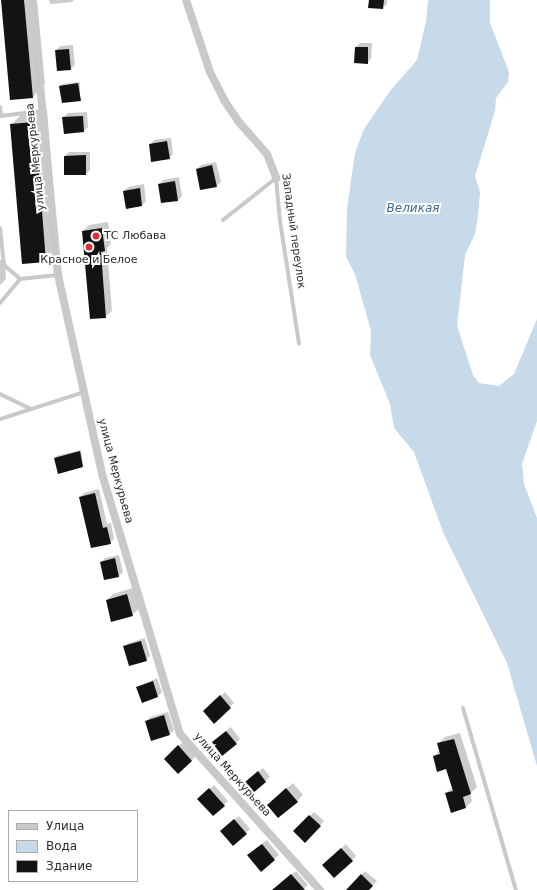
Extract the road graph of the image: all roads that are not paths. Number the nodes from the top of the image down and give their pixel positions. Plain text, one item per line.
1 (32, 0) edge
2 (186, 0) edge
3 (0, 107) edge
4 (42, 111) junction
5 (0, 116) edge
6 (276, 178) junction
7 (223, 220) dead end
8 (0, 228) edge
9 (58, 275) junction
10 (20, 279) junction
11 (0, 303) edge
12 (299, 344) dead end
13 (84, 392) junction
14 (0, 394) edge
15 (32, 409) junction
16 (0, 419) edge
17 (463, 708) dead end
18 (320, 890) edge
19 (516, 890) edge

1 - 4 street, улица Меркурьева
2 - 6 street, Западный переулок
3 - 5 lane
4 - 5 lane
4 - 9 street, улица Меркурьева
6 - 7 lane
6 - 12 lane, Западный переулок
8 - 10 lane
9 - 10 lane
9 - 13 street, улица Меркурьева
10 - 11 lane
13 - 15 lane
13 - 18 street, улица Меркурьева
14 - 15 lane
15 - 16 lane
17 - 19 lane

